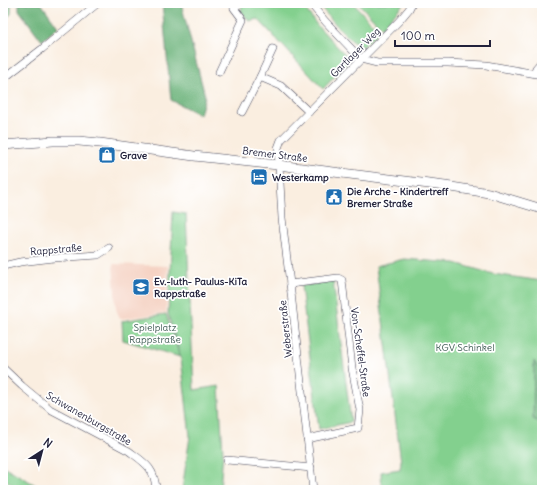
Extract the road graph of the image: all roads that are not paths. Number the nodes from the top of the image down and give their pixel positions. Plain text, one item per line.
1 (98, 3) edge
2 (240, 3) edge
3 (310, 3) edge
4 (412, 3) edge
5 (272, 49) dead end
6 (361, 59) junction
7 (542, 61) edge
8 (219, 72) dead end
9 (538, 74) edge
10 (260, 77) junction
11 (3, 79) edge
12 (242, 112) dead end
13 (309, 112) junction
14 (3, 145) edge
15 (278, 165) junction
16 (542, 210) edge
17 (109, 248) dead end
18 (3, 266) edge
19 (290, 284) junction
20 (3, 368) edge
21 (307, 439) junction
22 (227, 460) dead end
23 (311, 468) junction
24 (156, 490) edge
25 (313, 490) edge

1 - 11 street
2 - 8 street
3 - 6 street
4 - 6 street, Gartlager Weg
5 - 10 street
6 - 9 street
6 - 13 street, Gartlager Weg
7 - 9 street
10 - 12 street
10 - 13 street
13 - 15 street, Gartlager Weg
14 - 15 main road, Bremer Straße
15 - 16 main road, Bremer Straße
15 - 19 street, Weberstraße
17 - 18 street, Rappstraße
19 - 21 street, Weberstraße
19 - 21 street, Von-Scheffel-Straße
20 - 24 street, Schwanenburgstraße
21 - 23 street, Weberstraße
22 - 23 street
23 - 25 street, Weberstraße

